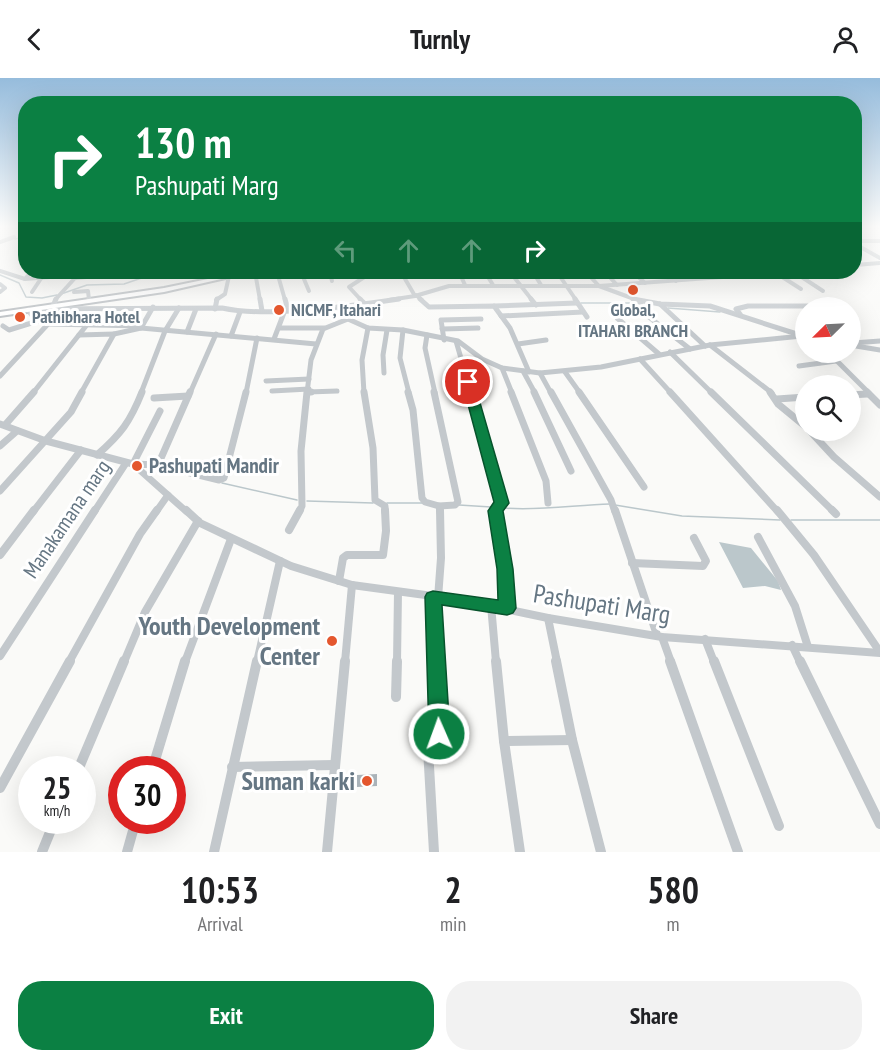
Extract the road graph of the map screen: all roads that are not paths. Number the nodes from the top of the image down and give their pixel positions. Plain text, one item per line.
1 (862, 264) edge
2 (880, 265) edge
3 (0, 271) edge
4 (18, 278) edge
5 (19, 279) edge
6 (25, 279) edge
7 (41, 279) edge
8 (74, 279) edge
9 (215, 279) edge
10 (228, 279) edge
11 (256, 279) edge
12 (279, 279) edge
13 (304, 279) edge
14 (361, 279) edge
15 (406, 279) edge
16 (462, 279) edge
17 (489, 279) edge
18 (515, 279) edge
19 (537, 279) edge
20 (562, 279) edge
21 (592, 279) edge
22 (611, 279) edge
23 (641, 279) edge
24 (695, 279) edge
25 (785, 279) edge
26 (804, 279) edge
27 (676, 281) joint
28 (645, 283) junction
29 (0, 284) edge
30 (465, 285) junction
31 (493, 285) junction
32 (520, 285) junction
33 (541, 285) junction
34 (617, 285) junction
35 (568, 286) junction
36 (599, 286) junction
37 (801, 290) dead end
38 (309, 291) dead end
39 (823, 291) dead end
40 (0, 292) edge
41 (32, 292) dead end
42 (74, 292) dead end
43 (416, 295) junction
44 (89, 301) junction
45 (639, 301) junction
46 (364, 303) junction
47 (577, 303) junction
48 (535, 304) junction
49 (660, 304) junction
50 (53, 306) junction
51 (494, 306) junction
52 (795, 306) edge
53 (153, 307) junction
54 (338, 307) junction
55 (179, 308) junction
56 (196, 309) junction
57 (215, 309) junction
58 (30, 310) junction
59 (286, 310) junction
60 (262, 311) junction
61 (240, 312) junction
62 (0, 314) edge
63 (542, 314) junction
64 (740, 314) junction
65 (501, 316) junction
66 (617, 318) dead end
67 (348, 319) junction
68 (481, 319) dead end
69 (38, 321) junction
70 (48, 324) junction
71 (86, 326) junction
72 (3, 327) dead end
73 (141, 327) junction
74 (280, 328) junction
75 (324, 328) junction
76 (368, 328) junction
77 (478, 328) dead end
78 (442, 329) junction
79 (387, 330) junction
80 (403, 330) junction
81 (165, 331) junction
82 (187, 332) junction
83 (114, 334) junction
84 (216, 334) junction
85 (795, 334) edge
86 (79, 335) junction
87 (427, 335) junction
88 (231, 336) junction
89 (257, 338) junction
90 (795, 338) edge
91 (274, 339) junction
92 (444, 340) junction
93 (546, 340) dead end
94 (456, 341) junction
95 (880, 341) edge
96 (861, 343) edge
97 (316, 344) junction
98 (518, 344) junction
99 (708, 346) junction
100 (861, 346) edge
101 (690, 348) junction
102 (880, 350) edge
103 (670, 352) junction
104 (659, 354) junction
105 (640, 359) junction
106 (821, 363) edge
107 (838, 363) edge
108 (799, 366) dead end
109 (502, 368) junction
110 (526, 372) junction
111 (565, 372) junction
112 (540, 373) junction
113 (384, 374) dead end
114 (0, 376) edge
115 (309, 380) junction
116 (266, 381) dead end
117 (308, 390) junction
118 (272, 391) dead end
119 (337, 391) dead end
120 (861, 394) edge
121 (867, 394) junction
122 (188, 396) junction
123 (154, 398) dead end
124 (795, 398) edge
125 (777, 399) junction
126 (880, 405) edge
127 (160, 411) dead end
128 (795, 418) edge
129 (2, 425) edge
130 (16, 431) junction
131 (46, 441) junction
132 (819, 441) edge
133 (0, 446) edge
134 (81, 450) junction
135 (97, 455) junction
136 (129, 464) junction
137 (158, 465) junction
138 (571, 471) dead end
139 (644, 487) dead end
140 (0, 491) edge
141 (168, 495) junction
142 (880, 497) edge
143 (548, 502) dead end
144 (439, 506) junction
145 (836, 514) dead end
146 (786, 520) joint
147 (198, 521) junction
148 (289, 530) dead end
149 (758, 537) dead end
150 (694, 538) dead end
151 (231, 540) junction
152 (0, 555) edge
153 (280, 561) junction
154 (632, 563) junction
155 (339, 581) junction
156 (351, 585) junction
157 (398, 592) junction
158 (436, 598) junction
159 (491, 605) junction
160 (507, 608) junction
161 (548, 618) junction
162 (659, 636) junction
163 (705, 639) junction
164 (792, 645) junction
165 (808, 646) junction
166 (880, 653) edge
167 (0, 656) edge
168 (396, 697) dead end
169 (572, 740) junction
170 (504, 741) junction
171 (84, 756) edge
172 (156, 756) edge
173 (334, 765) junction
174 (232, 767) junction
175 (0, 788) edge
176 (880, 824) edge
177 (779, 826) dead end
178 (49, 834) edge
179 (132, 834) edge
180 (42, 852) edge
181 (127, 852) edge
182 (214, 852) edge
183 (327, 852) edge
184 (434, 852) edge
185 (520, 852) edge
186 (601, 852) edge
187 (738, 852) edge

1 - 2 street
3 - 4 street
5 - 6 street
7 - 41 street
8 - 50 street
9 - 44 main road
10 - 57 street
11 - 60 street
12 - 59 street
13 - 38 street
14 - 46 street
15 - 43 street
16 - 30 street
17 - 31 street
18 - 32 street
19 - 33 street
20 - 35 street
21 - 36 street
22 - 34 street
23 - 28 street
24 - 27 street
25 - 37 street
26 - 39 street
27 - 28 street
28 - 34 street
29 - 40 street
30 - 31 street
30 - 43 street
31 - 32 street
32 - 33 street
32 - 48 street
33 - 35 street
34 - 36 street
35 - 36 street
35 - 47 street
36 - 45 street
42 - 44 street
43 - 46 street
43 - 51 street
44 - 50 main road
45 - 49 street
45 - 101 street
46 - 54 street
47 - 48 street
47 - 63 street
48 - 51 street
48 - 63 street
49 - 64 street
49 - 99 street
50 - 58 main road
51 - 65 street
52 - 64 street
53 - 55 street
53 - 58 street
53 - 73 street
54 - 59 street
54 - 67 street
55 - 56 street
55 - 81 street
56 - 57 street
56 - 82 street
57 - 61 street
58 - 62 main road
58 - 69 street
59 - 60 street
59 - 74 street
60 - 61 street
61 - 88 street
63 - 65 street
64 - 85 street
65 - 98 street
66 - 104 street
67 - 75 street
67 - 76 street
68 - 78 street
69 - 70 street
69 - 72 street
70 - 71 street
70 - 114 street
71 - 73 street
71 - 86 street
73 - 81 street
73 - 83 street
74 - 75 street
74 - 91 street
75 - 97 street
76 - 79 street
76 - 155 street
77 - 78 street
78 - 92 street
79 - 80 street
79 - 113 street
80 - 87 street
80 - 144 street
81 - 82 street
81 - 135 street
82 - 84 street
83 - 86 street
83 - 131 street
84 - 88 street
84 - 122 street
86 - 129 street
87 - 92 street
87 - 144 street
88 - 89 street
89 - 91 street
89 - 137 street
90 - 99 street
91 - 97 street
92 - 94 street
93 - 98 street
94 - 109 street
94 - 160 street
95 - 96 street
97 - 115 street
98 - 110 street
99 - 101 street
99 - 125 street
100 - 102 street
101 - 103 street
103 - 104 street
103 - 145 street
104 - 105 street
105 - 111 street
105 - 146 street
106 - 108 street
107 - 121 street
109 - 110 street
109 - 143 street
110 - 112 street
110 - 138 street
111 - 112 street
111 - 139 street
112 - 154 street
115 - 116 street
115 - 117 street
117 - 118 street
117 - 119 street
117 - 148 street
120 - 121 street
121 - 126 street
122 - 123 street
122 - 137 street
124 - 125 street
125 - 128 street
127 - 136 street, Manakamana marg
129 - 130 street, Pashupati Marg
130 - 131 street, Pashupati Marg
130 - 133 street
131 - 134 street, Pashupati Marg
131 - 140 street
132 - 142 street
134 - 135 street, Pashupati Marg
134 - 152 street
135 - 136 street, Pashupati Marg
136 - 137 street
136 - 141 street, Pashupati Marg
136 - 167 street, Manakamana marg
141 - 147 street, Pashupati Marg
141 - 175 street
144 - 158 street
146 - 166 street
147 - 151 street, Pashupati Marg
147 - 171 street
149 - 165 street
150 - 154 street
151 - 153 street, Pashupati Marg
151 - 172 street
153 - 155 street, Pashupati Marg
153 - 174 street
154 - 162 street
155 - 156 street, Pashupati Marg
156 - 157 street, Pashupati Marg
156 - 173 street
157 - 158 street, Pashupati Marg
157 - 168 street
158 - 159 street, Pashupati Marg
158 - 184 street
159 - 160 street, Pashupati Marg
159 - 170 street
160 - 161 street, Pashupati Marg
161 - 162 street, Pashupati Marg
161 - 169 street
162 - 163 street, Pashupati Marg
162 - 187 street
163 - 164 street, Pashupati Marg
163 - 177 street
164 - 165 street, Pashupati Marg
164 - 176 street
165 - 166 street, Pashupati Marg
169 - 170 street
169 - 186 street
170 - 185 street
173 - 174 street
173 - 183 street
174 - 182 street
178 - 180 street
179 - 181 street

